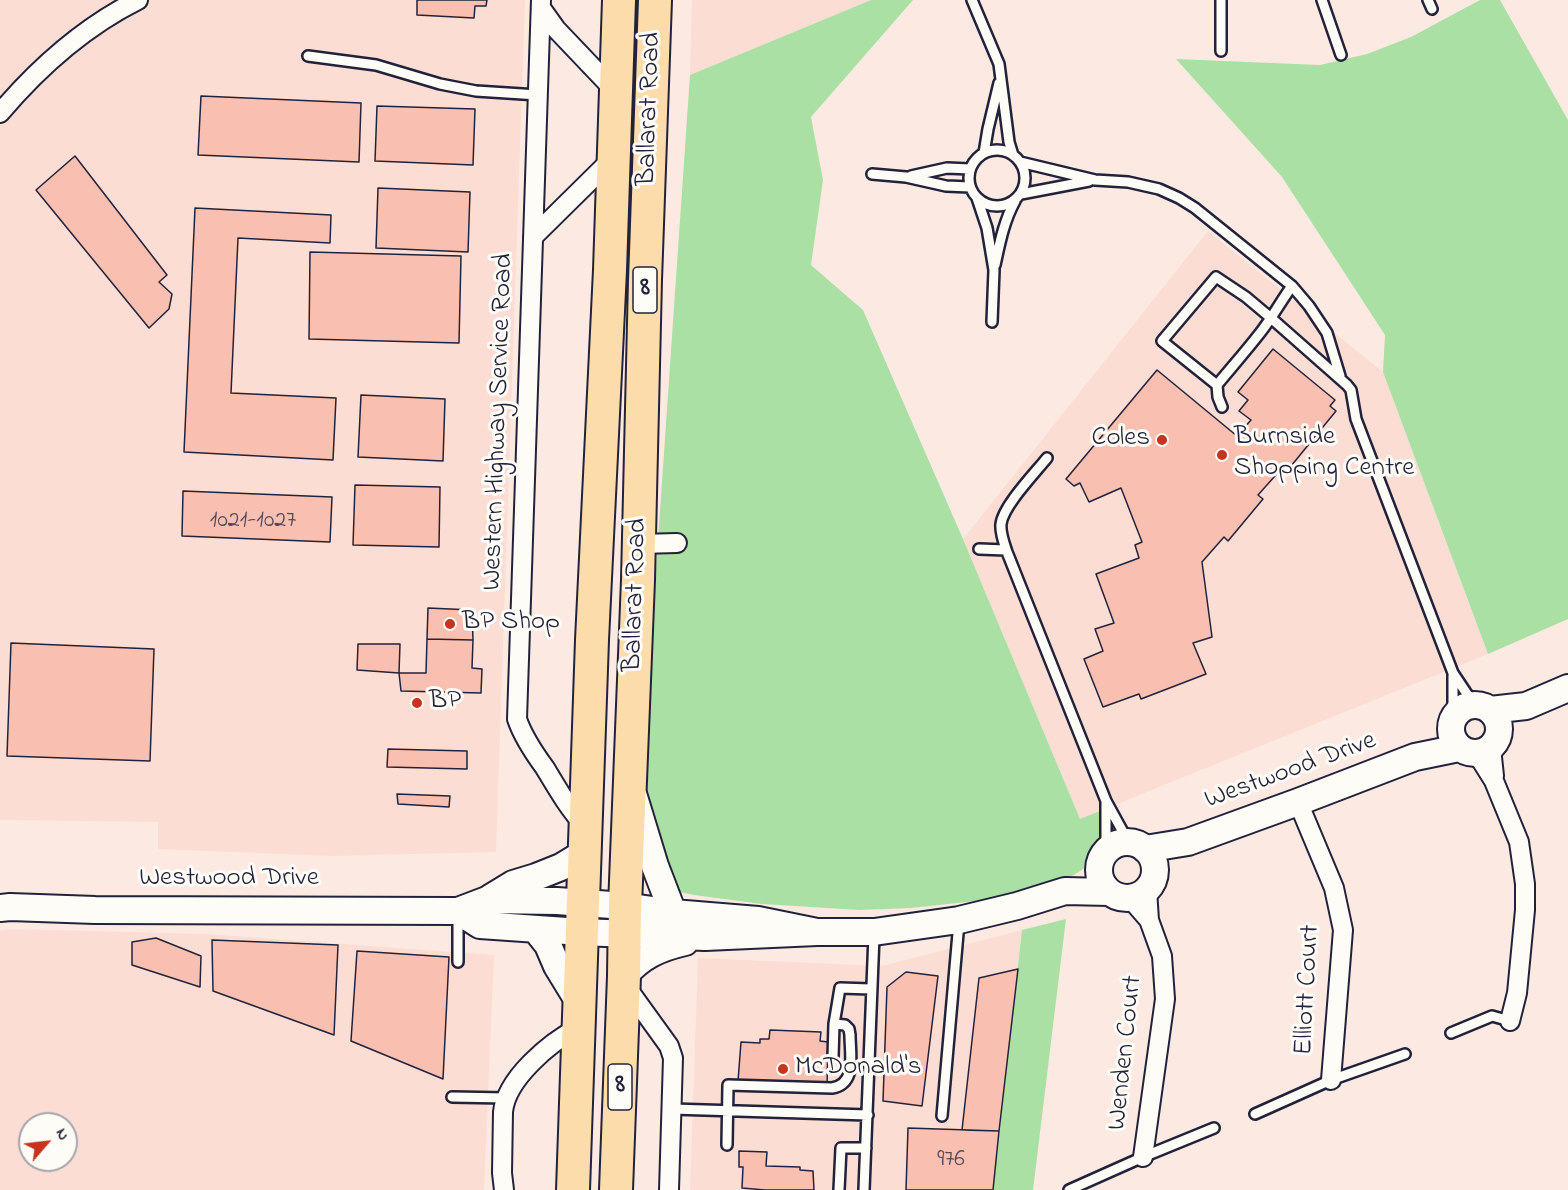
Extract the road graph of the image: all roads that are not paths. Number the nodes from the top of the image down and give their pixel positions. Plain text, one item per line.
1 (138, 0) edge
2 (619, 0) edge
3 (655, 0) edge
4 (972, 0) edge
5 (1221, 0) edge
6 (1322, 0) edge
7 (541, 4) edge
8 (1221, 51) dead end
9 (1341, 55) dead end
10 (308, 56) dead end
11 (1001, 75) junction
12 (616, 92) junction
13 (538, 95) junction
14 (0, 113) edge
15 (984, 153) junction
16 (613, 158) junction
17 (1016, 158) junction
18 (970, 169) junction
19 (872, 174) dead end
20 (906, 177) junction
21 (1095, 180) junction
22 (970, 188) junction
23 (1019, 196) junction
24 (977, 198) junction
25 (533, 237) junction
26 (994, 270) junction
27 (1292, 286) junction
28 (1271, 318) junction
29 (992, 322) dead end
30 (1340, 378) junction
31 (1217, 385) junction
32 (1222, 408) dead end
33 (1047, 458) dead end
34 (677, 543) dead end
35 (639, 544) junction
36 (980, 549) dead end
37 (1006, 550) junction
38 (1453, 673) junction
39 (1568, 688) edge
40 (1475, 730) junction
41 (630, 785) junction
42 (1106, 801) junction
43 (1298, 802) junction
44 (585, 840) junction
45 (1128, 869) junction
46 (487, 900) junction
47 (0, 908) edge
48 (458, 911) junction
49 (673, 913) junction
50 (582, 918) junction
51 (625, 920) junction
52 (959, 920) junction
53 (536, 930) junction
54 (817, 932) junction
55 (874, 932) junction
56 (705, 937) junction
57 (458, 962) dead end
58 (624, 980) junction
59 (872, 989) junction
60 (579, 1015) junction
61 (1510, 1021) joint
62 (834, 1024) junction
63 (1451, 1033) dead end
64 (1405, 1054) dead end
65 (833, 1057) dead end
66 (1331, 1080) junction
67 (452, 1097) dead end
68 (506, 1098) junction
69 (672, 1108) junction
70 (727, 1110) junction
71 (1255, 1114) dead end
72 (868, 1115) junction
73 (942, 1116) dead end
74 (1214, 1128) dead end
75 (727, 1145) dead end
76 (866, 1148) junction
77 (1143, 1157) junction
78 (504, 1190) edge
79 (573, 1190) edge
80 (616, 1190) edge
81 (669, 1190) edge
82 (839, 1190) edge
83 (864, 1190) edge
84 (1069, 1190) edge

1 - 14 street
2 - 12 highway, Ballarat Road / 8
3 - 35 highway, Ballarat Road / 8
4 - 11 lane
5 - 8 lane
6 - 9 lane
7 - 12 street
7 - 13 street, Western Highway Service Road
10 - 13 lane
11 - 15 lane
11 - 17 lane
12 - 16 highway, Ballarat Road / 8
13 - 25 street, Western Highway Service Road
15 - 17 lane
15 - 18 lane
16 - 25 street
16 - 44 highway, Ballarat Road / 8
17 - 21 lane
17 - 23 lane
18 - 20 lane
18 - 22 lane
19 - 20 lane
20 - 22 lane
21 - 23 lane
21 - 27 lane
22 - 24 lane
23 - 24 lane
23 - 26 lane
24 - 26 lane
25 - 44 street, Western Highway Service Road
26 - 29 lane
27 - 28 lane
27 - 30 lane
28 - 30 lane
28 - 31 lane
28 - 31 lane
30 - 38 lane
31 - 32 lane
33 - 37 lane
34 - 35 street
35 - 41 highway, Ballarat Road / 8
36 - 37 lane
37 - 42 lane
38 - 40 lane
38 - 40 lane
39 - 40 street, Westwood Drive
40 - 43 street, Westwood Drive
40 - 61 street
41 - 49 street
41 - 51 highway, Ballarat Road / 8
42 - 45 lane
42 - 45 lane
43 - 45 street, Westwood Drive
43 - 66 street, Elliott Court
44 - 46 street
44 - 50 highway, Ballarat Road / 8
45 - 52 street, Westwood Drive
45 - 77 street, Wenden Court
46 - 48 street, Westwood Drive
46 - 50 street, Westwood Drive
47 - 48 street, Westwood Drive
48 - 53 street, Westwood Drive
48 - 57 lane
49 - 51 street, Westwood Drive
49 - 54 street, Westwood Drive
50 - 51 street, Westwood Drive
50 - 53 street, Westwood Drive
50 - 60 highway, Ballarat Road / 8
51 - 56 street, Westwood Drive
51 - 58 highway, Ballarat Road / 8
52 - 55 street, Westwood Drive
52 - 73 lane
53 - 60 street
54 - 55 street, Westwood Drive
54 - 56 street, Westwood Drive
55 - 59 lane
56 - 58 street
58 - 69 street
58 - 80 highway, Ballarat Road / 8
59 - 62 lane
59 - 72 lane
60 - 68 street
60 - 79 highway, Ballarat Road / 8
61 - 63 lane
62 - 65 lane
62 - 70 lane
64 - 66 lane, Elliott Court
66 - 71 lane, Elliott Court
67 - 68 lane
68 - 78 street
69 - 70 lane
69 - 81 street
70 - 72 lane
70 - 75 lane
72 - 76 lane
74 - 77 lane, Wenden Court
76 - 82 lane
76 - 83 lane
77 - 84 lane, Wenden Court

